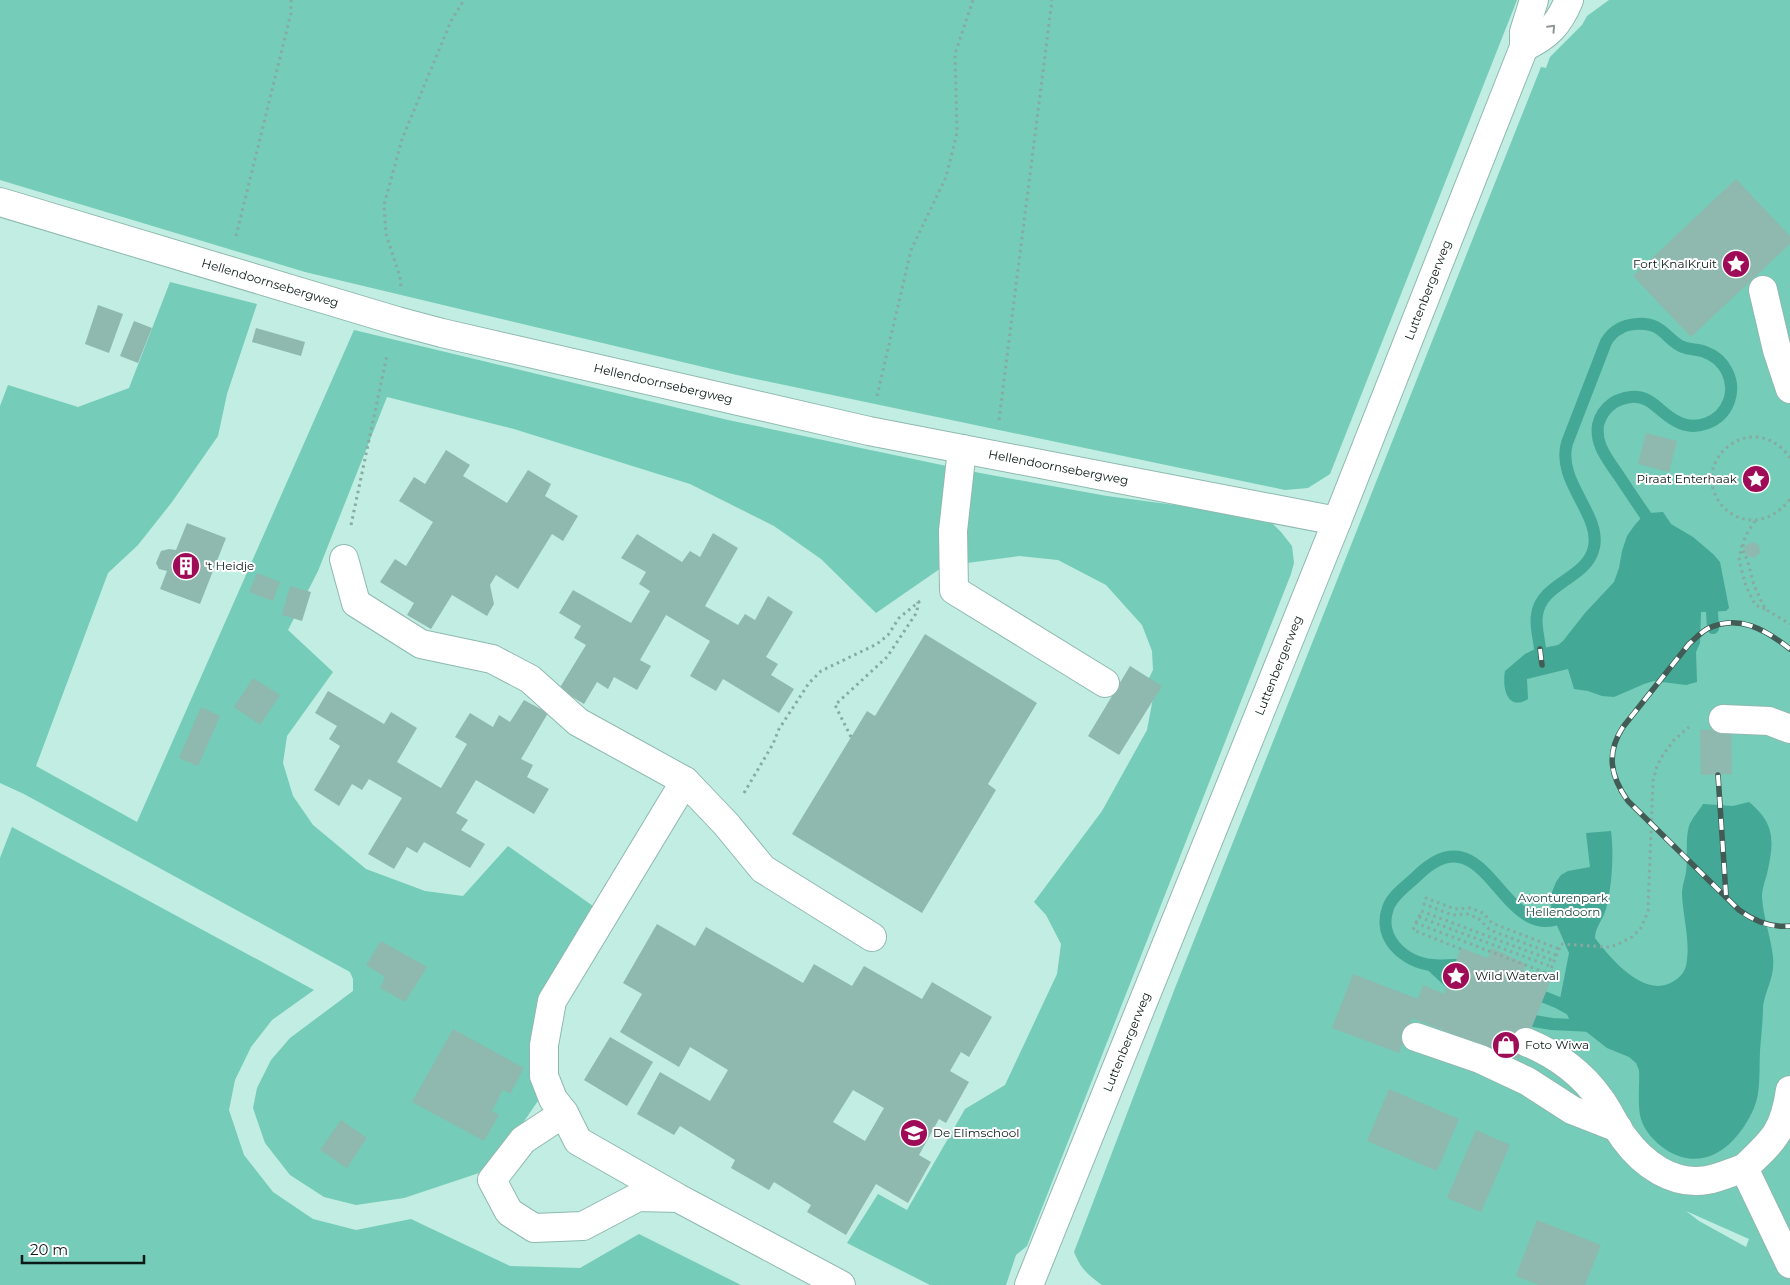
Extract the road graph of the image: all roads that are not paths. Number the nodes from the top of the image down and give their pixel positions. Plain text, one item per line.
1 (1534, 0) edge
2 (1570, 0) edge
3 (1524, 47) junction
4 (0, 202) edge
5 (1763, 290) dead end
6 (1790, 389) edge
7 (962, 449) junction
8 (1337, 521) junction
9 (344, 559) road end
10 (1105, 683) dead end
11 (1723, 719) road end
12 (1790, 729) edge
13 (685, 781) junction
14 (872, 937) dead end
15 (1416, 1037) dead end
16 (1526, 1042) dead end
17 (1570, 1066) junction
18 (1542, 1090) junction
19 (1790, 1090) edge
20 (564, 1113) junction
21 (1618, 1128) junction
22 (1744, 1168) junction
23 (678, 1198) junction
24 (1790, 1264) edge
25 (841, 1285) edge
26 (1031, 1285) edge

1 - 3 street, Luttenbergerweg
3 -> 2 street
3 - 8 street, Luttenbergerweg
4 - 7 street, Hellendoornsebergweg
5 - 6 street
7 - 8 street, Hellendoornsebergweg
7 - 10 street
8 - 26 street, Luttenbergerweg
9 - 13 street
11 - 12 street
13 - 14 street
13 - 20 street
15 - 18 street
16 - 17 street
17 - 18 street
17 - 21 street
18 - 21 street
19 - 22 street
20 - 23 street
20 - 23 street
21 - 22 street
22 - 24 street
23 - 25 street

